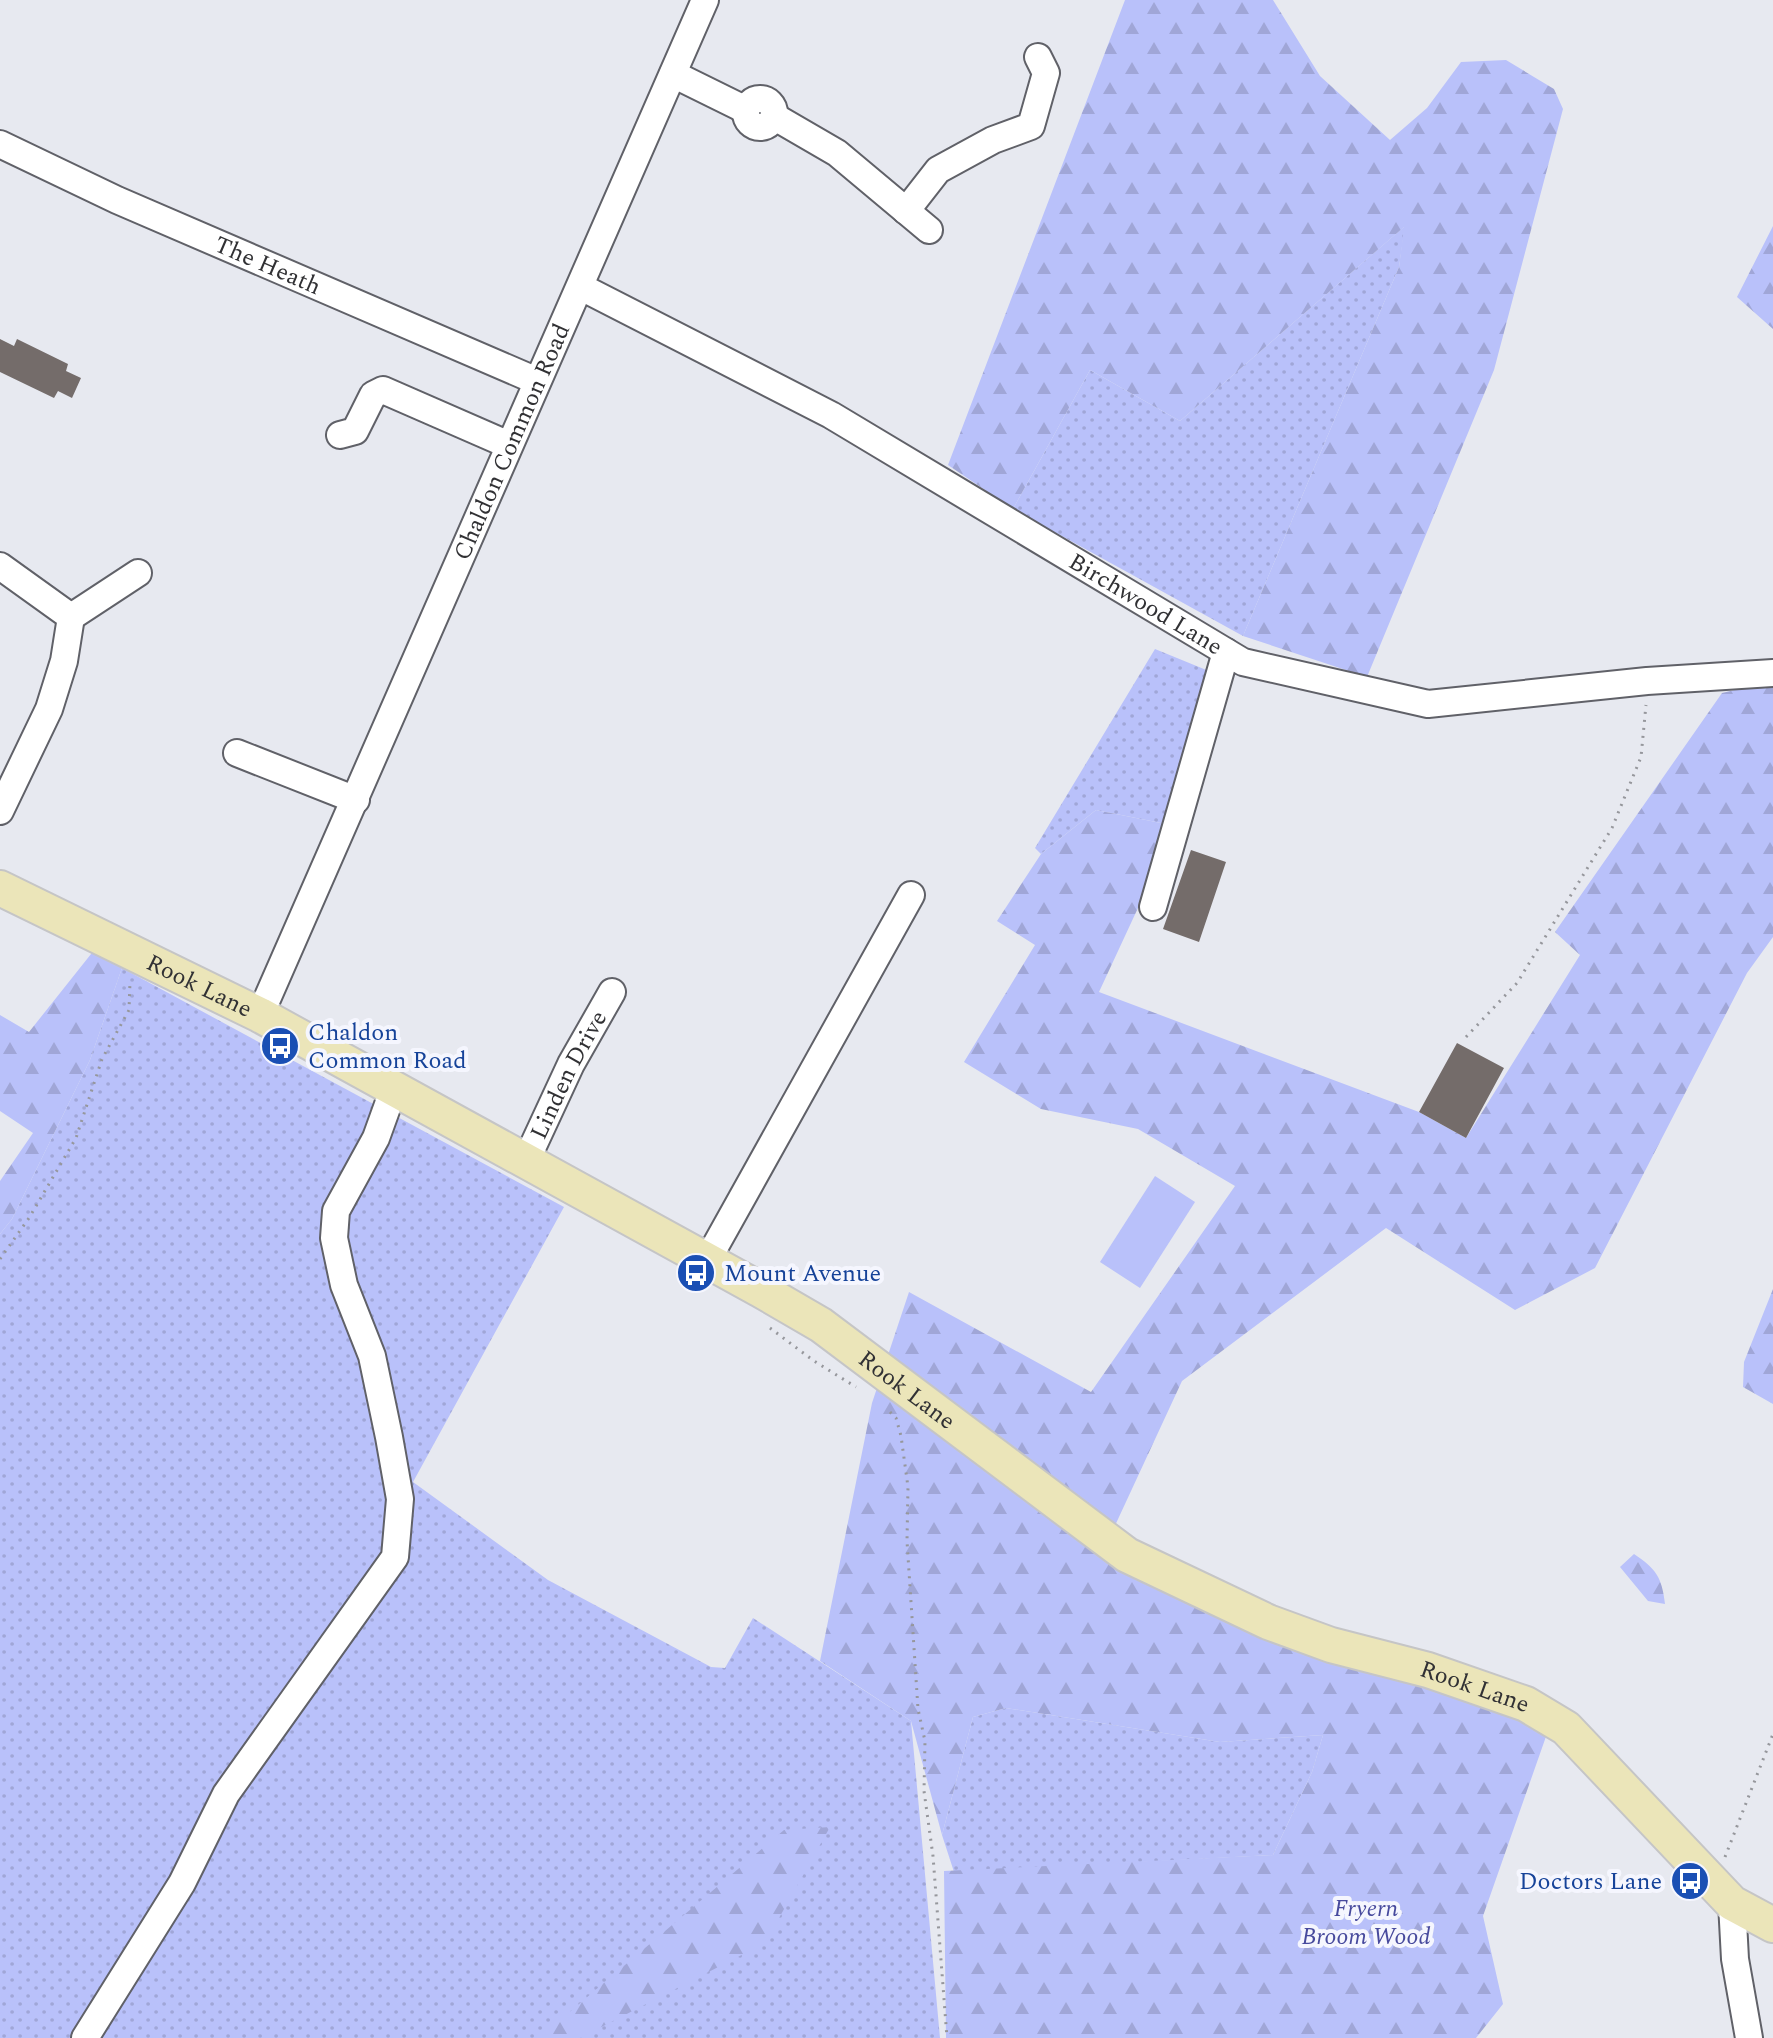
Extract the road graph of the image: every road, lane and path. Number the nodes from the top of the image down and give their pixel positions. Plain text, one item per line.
1 (705, 0) edge
2 (1038, 57) dead end
3 (673, 74) junction
4 (0, 144) edge
5 (906, 211) junction
6 (929, 230) dead end
7 (581, 287) junction
8 (537, 381) junction
9 (340, 435) dead end
10 (509, 445) junction
11 (0, 566) edge
12 (138, 573) dead end
13 (71, 617) junction
14 (1226, 652) junction
15 (1773, 673) edge
16 (1647, 681) junction
17 (237, 753) dead end
18 (356, 800) junction
19 (0, 811) edge
20 (0, 888) edge
21 (911, 895) dead end
22 (1153, 907) dead end
23 (140, 957) junction
24 (612, 992) dead end
25 (260, 1015) junction
26 (1466, 1037) dead end
27 (394, 1088) junction
28 (526, 1161) junction
29 (0, 1259) edge
30 (708, 1259) junction
31 (766, 1325) dead end
32 (864, 1392) dead end
33 (886, 1409) dead end
34 (1773, 1734) edge
35 (1723, 1861) dead end
36 (1732, 1903) junction
37 (1773, 1925) edge
38 (85, 2038) edge
39 (947, 2038) edge
40 (1749, 2038) edge

1 - 3 street, Chaldon Common Road
2 - 5 street
3 - 5 street
3 - 7 street, Chaldon Common Road
4 - 8 street, The Heath
5 - 6 street
7 - 8 street, Chaldon Common Road
7 - 14 street, Birchwood Lane
8 - 10 street, Chaldon Common Road
9 - 10 street
10 - 18 street, Chaldon Common Road
11 - 13 street
12 - 13 street
13 - 19 street
14 - 16 street, Birchwood Lane
14 - 22 street
15 - 16 street, Birchwood Lane
16 - 26 path
17 - 18 street
18 - 25 street, Chaldon Common Road
20 - 23 main road, Rook Lane
21 - 30 street
23 - 25 main road, Rook Lane
23 - 29 path
24 - 28 street, Linden Drive
25 - 27 main road, Rook Lane
27 - 28 main road, Rook Lane
27 - 38 street
28 - 30 main road, Rook Lane
30 - 36 main road, Rook Lane
31 - 32 path
33 - 39 path
34 - 35 path
36 - 37 main road, Rook Lane
36 - 40 street

